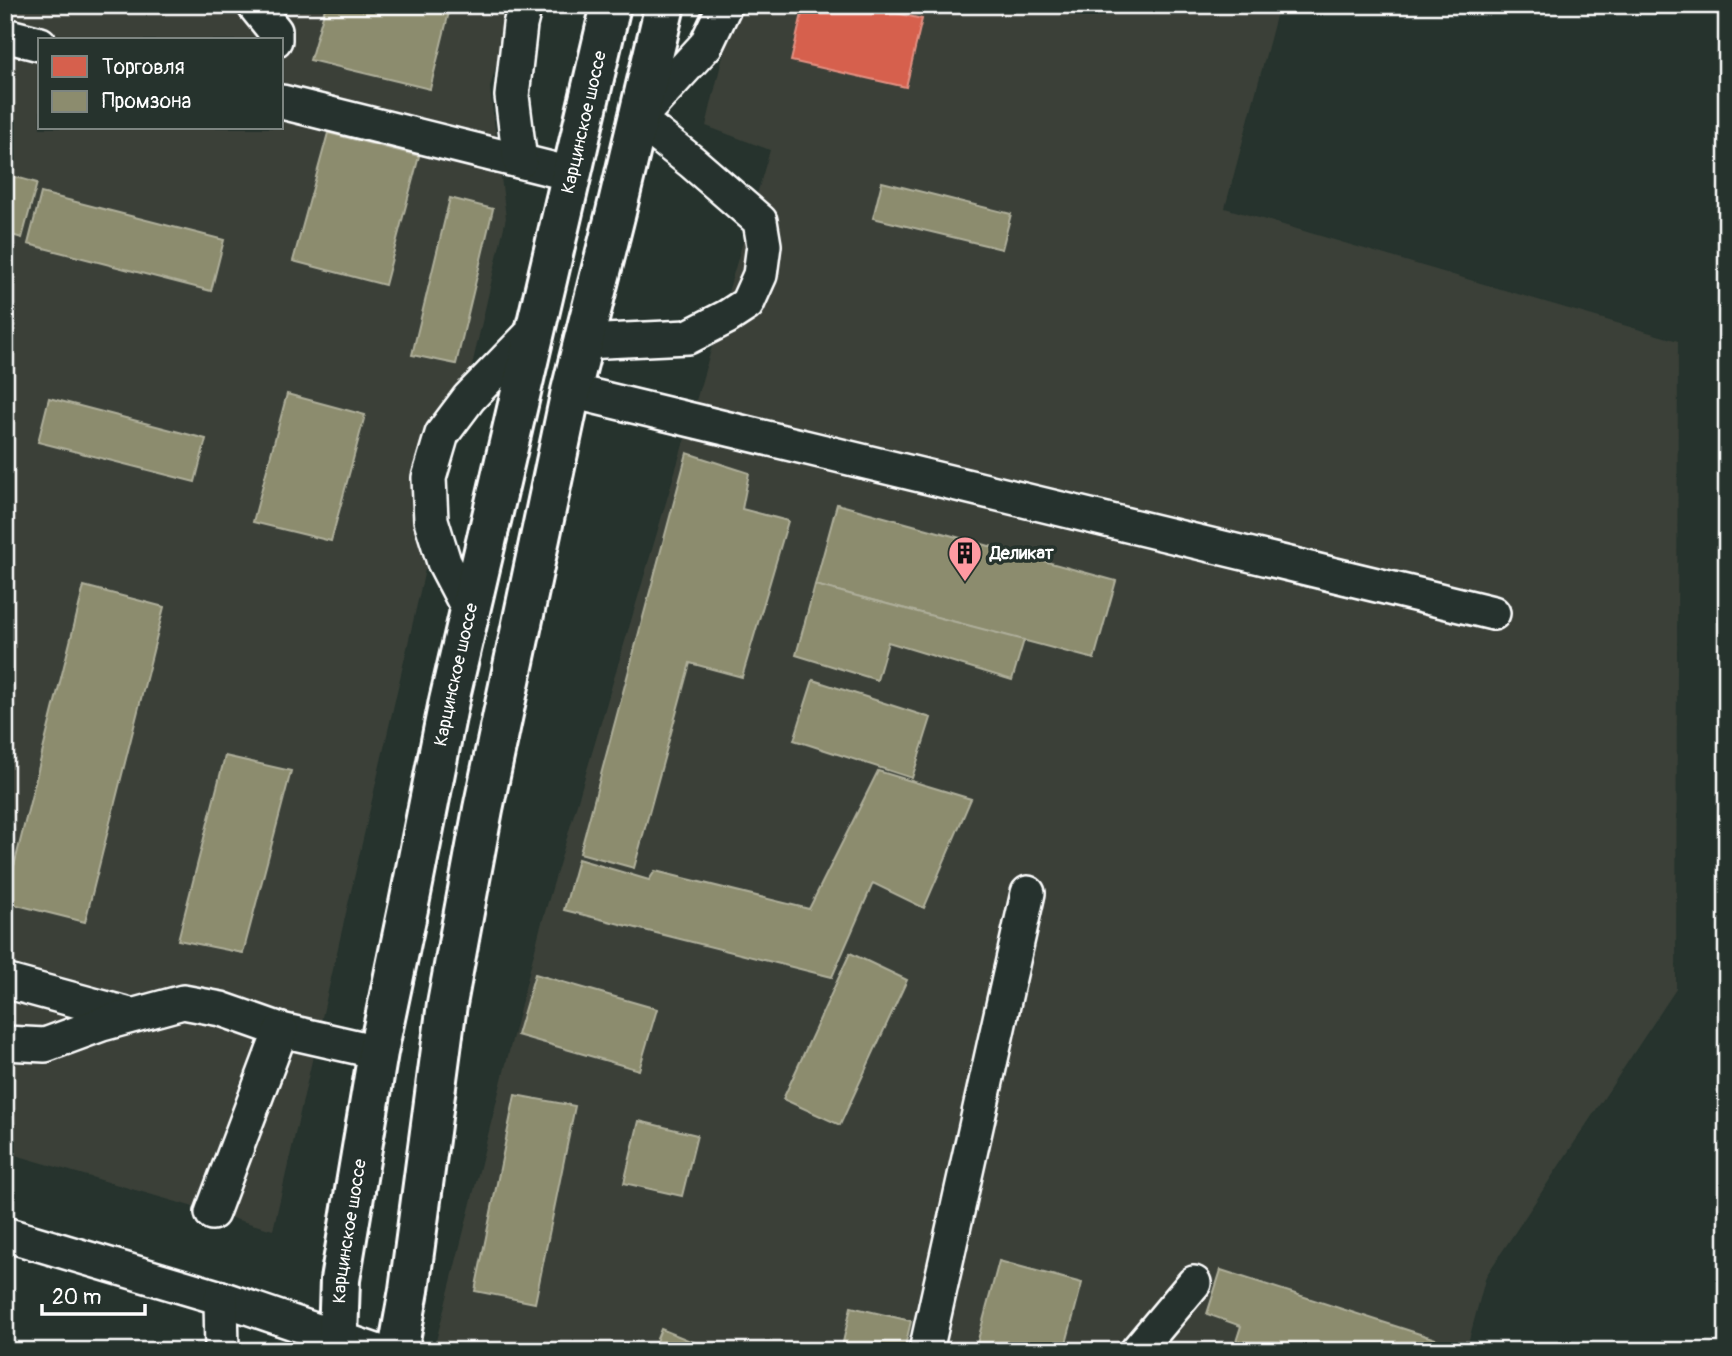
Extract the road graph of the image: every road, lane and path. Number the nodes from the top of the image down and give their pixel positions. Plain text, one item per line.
1 (254, 5) edge
2 (525, 5) edge
3 (611, 5) edge
4 (665, 5) edge
5 (724, 5) edge
6 (5, 36) edge
7 (275, 38) edge
8 (38, 44) edge
9 (284, 102) edge
10 (638, 119) junction
11 (520, 161) junction
12 (571, 174) junction
13 (535, 330) junction
14 (584, 342) junction
15 (571, 391) junction
16 (470, 612) junction
17 (1493, 613) dead end
18 (1028, 893) dead end
19 (5, 981) edge
20 (130, 1015) junction
21 (281, 1030) junction
22 (5, 1043) edge
23 (378, 1052) junction
24 (212, 1213) dead end
25 (5, 1234) edge
26 (1194, 1283) dead end
27 (221, 1298) junction
28 (340, 1344) edge
29 (222, 1351) edge
30 (376, 1351) edge
31 (398, 1351) edge
32 (926, 1351) edge
33 (1137, 1351) edge

1 - 7 street
2 - 11 street
3 - 12 main road, Карцинское шоссе
4 - 10 main road
5 - 10 street
6 - 8 street
9 - 11 street
10 - 14 main road
10 - 14 street
11 - 12 street
12 - 13 main road, Карцинское шоссе
13 - 16 main road, Карцинское шоссе
13 - 16 street
14 - 15 main road
15 - 17 street
15 - 31 main road
16 - 23 main road, Карцинское шоссе
18 - 32 street
19 - 20 street
20 - 21 street
20 - 22 street
21 - 23 street
21 - 24 street
23 - 28 main road, Карцинское шоссе
25 - 27 street
26 - 33 street
27 - 28 street
27 - 29 street
28 - 30 street

